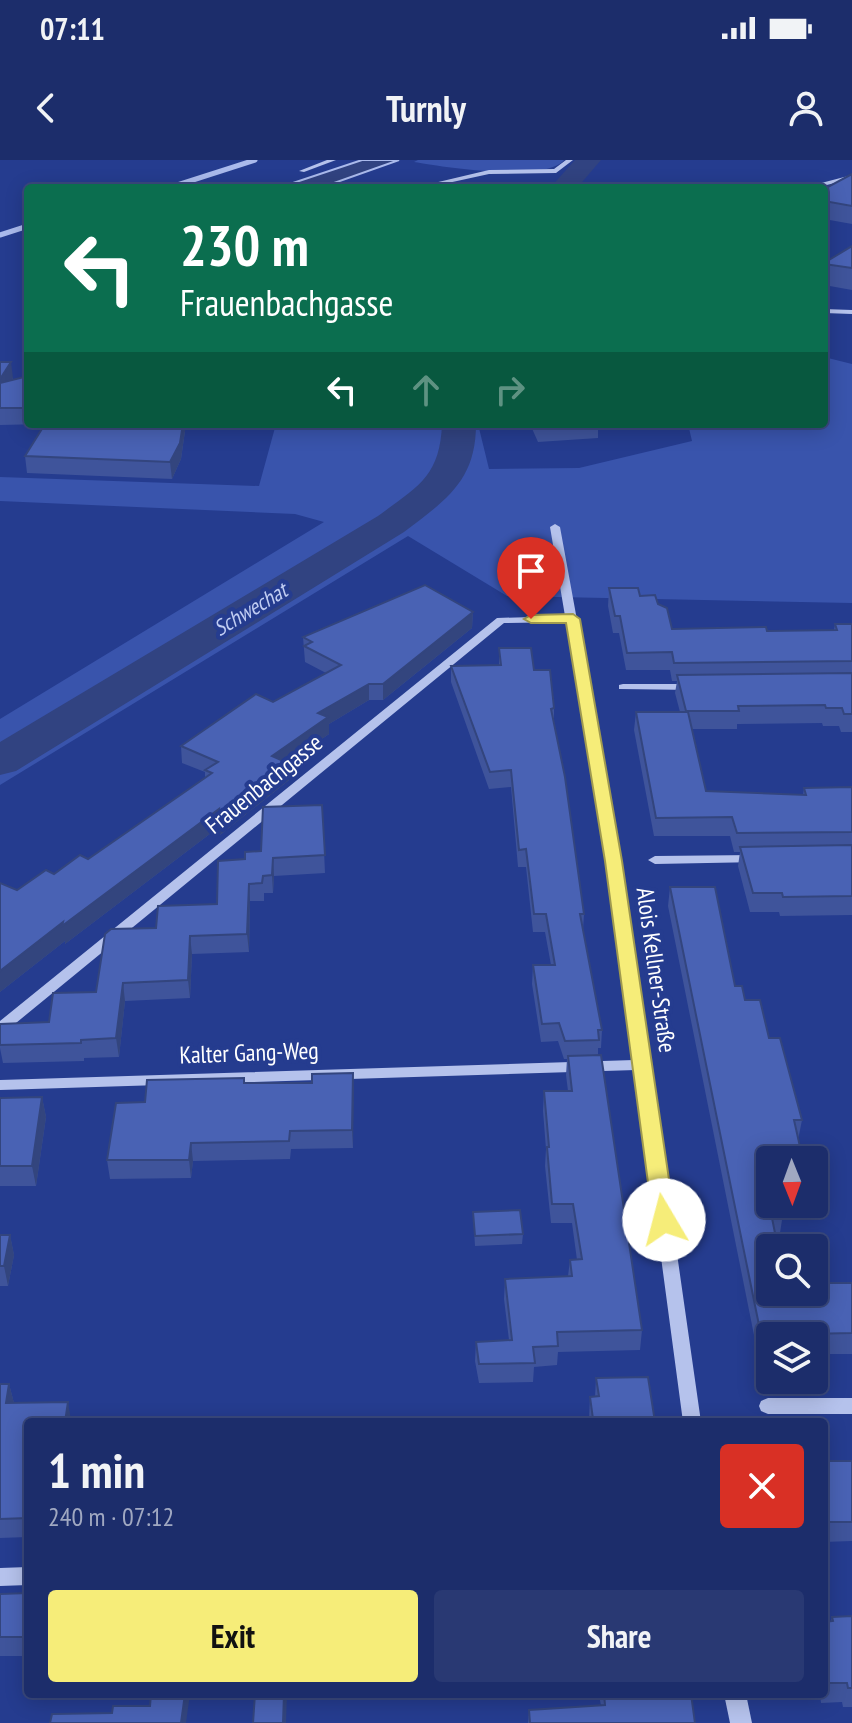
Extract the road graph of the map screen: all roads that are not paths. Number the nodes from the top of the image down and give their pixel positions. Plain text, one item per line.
1 (333, 160) edge
2 (570, 160) edge
3 (302, 171) dead end
4 (852, 177) edge
5 (434, 184) edge
6 (822, 184) edge
7 (828, 311) edge
8 (852, 312) edge
9 (555, 527) dead end
10 (573, 619) junction
11 (623, 687) dead end
12 (715, 687) edge
13 (776, 858) edge
14 (655, 860) dead end
15 (0, 1029) edge
16 (643, 1065) junction
17 (0, 1085) edge
18 (768, 1406) dead end
19 (852, 1406) edge
20 (691, 1418) edge
21 (24, 1576) edge
22 (0, 1577) edge
23 (736, 1698) edge
24 (741, 1723) edge

1 - 3 street
2 - 5 street
4 - 6 street
7 - 8 street
9 - 10 street, Alois Kellner-Straße
10 - 15 street, Frauenbachgasse
10 - 16 street, Alois Kellner-Straße
11 - 12 street
13 - 14 street
16 - 17 street, Kalter Gang-Weg
16 - 20 street, Alois Kellner-Straße
18 - 19 street
21 - 22 street
23 - 24 street

